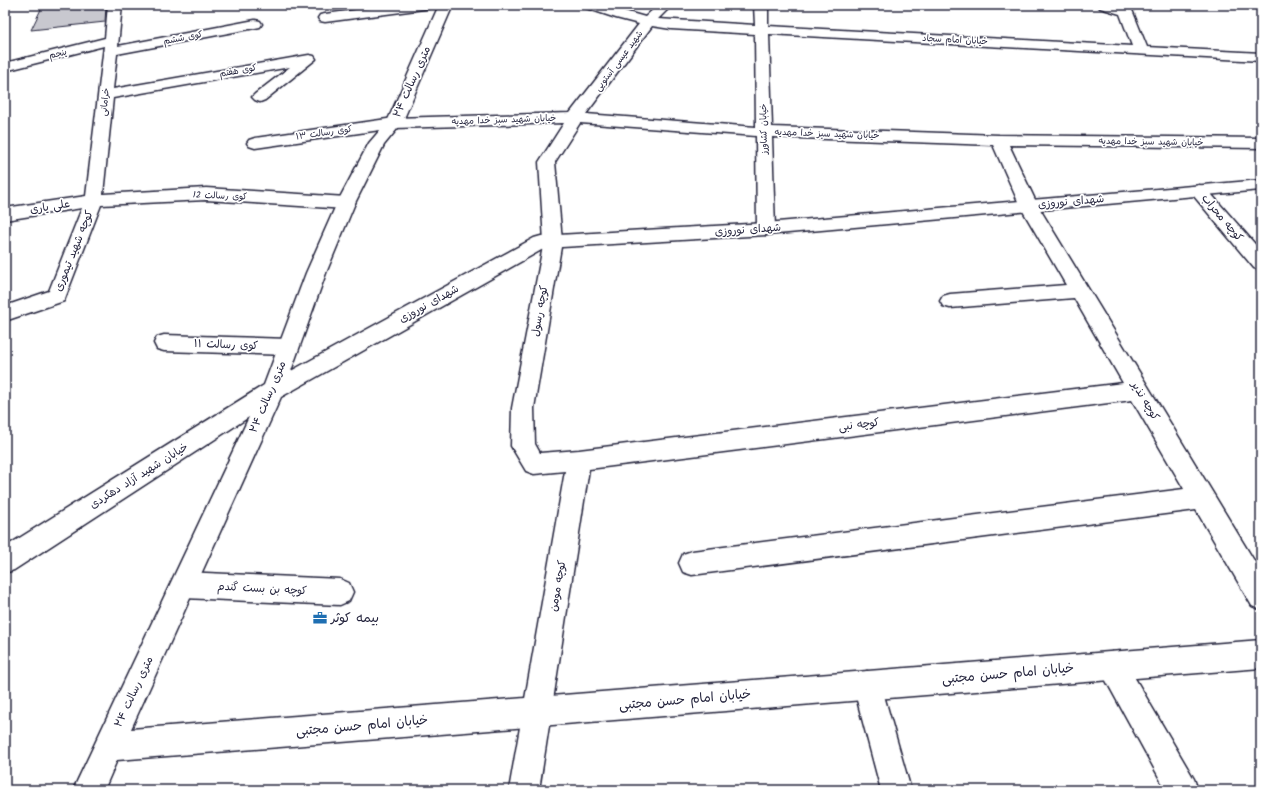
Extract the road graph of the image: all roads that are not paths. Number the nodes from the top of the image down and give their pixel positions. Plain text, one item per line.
1 (115, 5) edge
2 (424, 5) edge
3 (446, 5) edge
4 (591, 5) edge
5 (665, 5) edge
6 (761, 5) edge
7 (1105, 5) edge
8 (1124, 8) edge
9 (325, 18) dead end
10 (648, 22) junction
11 (255, 24) dead end
12 (761, 30) junction
13 (111, 46) junction
14 (1141, 50) junction
15 (1261, 57) edge
16 (5, 67) edge
17 (106, 95) junction
18 (260, 97) dead end
19 (576, 118) junction
20 (394, 123) junction
21 (764, 132) junction
22 (999, 140) junction
23 (256, 143) dead end
24 (1261, 143) edge
25 (1261, 185) edge
26 (1200, 191) junction
27 (94, 200) junction
28 (346, 203) junction
29 (1029, 206) junction
30 (5, 214) edge
31 (766, 229) junction
32 (553, 241) junction
33 (1261, 263) edge
34 (1079, 291) junction
35 (950, 301) dead end
36 (5, 314) edge
37 (164, 343) dead end
38 (289, 347) junction
39 (1138, 390) junction
40 (273, 391) junction
41 (579, 460) junction
42 (1202, 498) junction
43 (5, 561) edge
44 (692, 563) dead end
45 (184, 585) junction
46 (340, 592) dead end
47 (1261, 597) edge
48 (1261, 654) edge
49 (1112, 666) junction
50 (867, 685) junction
51 (536, 712) junction
52 (110, 746) junction
53 (88, 790) edge
54 (524, 790) edge
55 (896, 790) edge
56 (1183, 790) edge

1 - 13 street, خرامانی
2 - 9 street
3 - 20 street, ۲۴ متری رسالت
4 - 10 street, خیابان امام سجاد
5 - 10 street, شهید عیسی آستویی
6 - 12 street, خیابان کشاورز
7 - 8 street
8 - 14 street
10 - 12 street, خیابان امام سجاد
10 - 19 street, شهید عیسی آستویی
11 - 13 street, کوی ششم
12 - 14 street, خیابان امام سجاد
12 - 21 street, خیابان کشاورز
13 - 16 street, پنجم
13 - 17 street, خرامانی
14 - 15 street, خیابان امام سجاد
17 - 18 street, کوی هفتم
17 - 27 street, خرامانی
19 - 20 street, خیابان شهید سبز خدا مهدیه
19 - 21 street, خیابان شهید سبز خدا مهدیه
19 - 32 street, کوچه رسول
20 - 23 street, کوی رسالت ۱۳
20 - 28 street, ۲۴ متری رسالت
21 - 22 street, خیابان شهید سبز خدا مهدیه
21 - 31 street, خیابان کشاورز
22 - 24 street, خیابان شهید سبز خدا مهدیه
22 - 29 street, کوچه نذیر
25 - 26 street, شهدای نوروزی
26 - 29 street, شهدای نوروزی
26 - 33 street, کوچه محراب
27 - 28 street, کوی رسالت 12
27 - 30 street, علی یاری
27 - 36 street, کوچه شهید تیموری
28 - 38 street, ۲۴ متری رسالت
29 - 31 street, شهدای نوروزی
29 - 34 street, کوچه نذیر
31 - 32 street, شهدای نوروزی
32 - 40 street, شهدای نوروزی
32 - 41 street, کوچه رسول
34 - 35 street
34 - 39 street, کوچه نذیر
37 - 38 street, کوی رسالت ۱۱
38 - 40 street, ۲۴ متری رسالت
39 - 41 street, کوچه نبی
39 - 42 street, کوچه نذیر
40 - 43 street, خیابان شهید آزاد دهکردی
40 - 45 street, ۲۴ متری رسالت
41 - 51 street, کوچه مومن
42 - 44 street
42 - 47 street, کوچه نذیر
45 - 46 street, کوچه بن بست گندم
45 - 52 street, ۲۴ متری رسالت
48 - 49 street, خیابان امام حسن مجتبی
49 - 50 street, خیابان امام حسن مجتبی
49 - 56 street
50 - 51 street, خیابان امام حسن مجتبی
50 - 55 street
51 - 52 street, خیابان امام حسن مجتبی
51 - 54 street, کوچه مومن
52 - 53 street, ۲۴ متری رسالت

